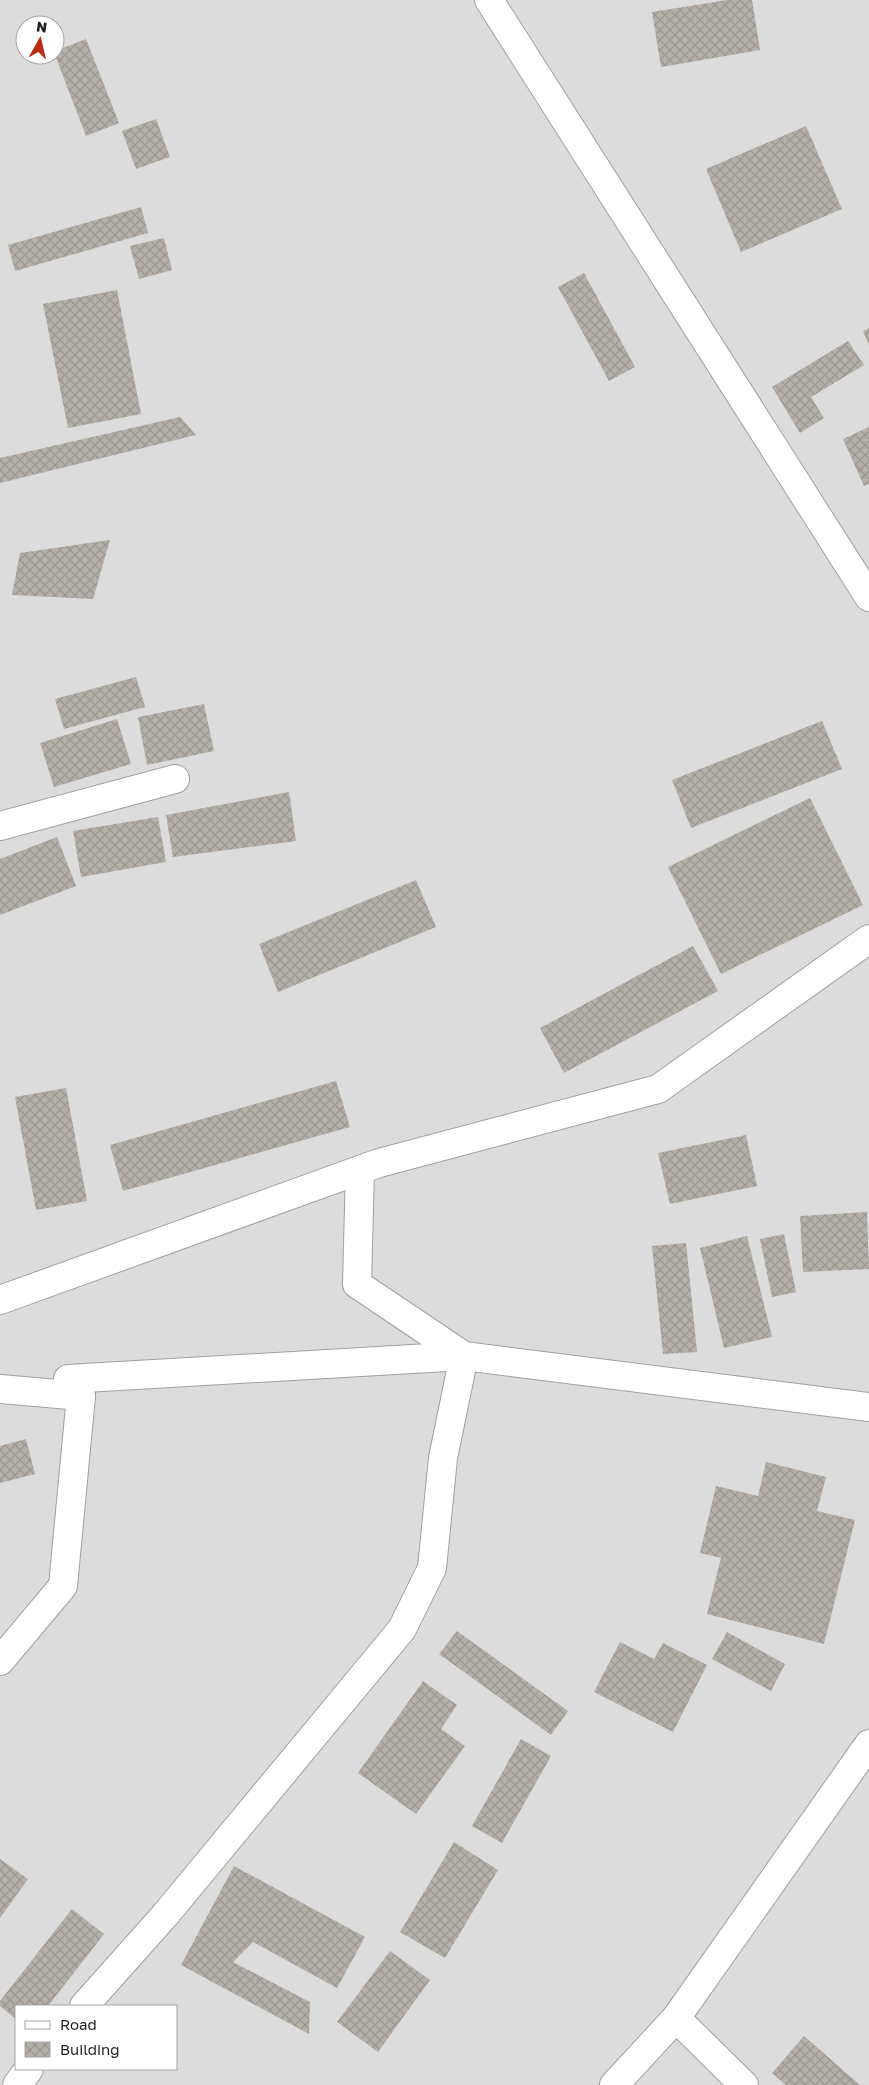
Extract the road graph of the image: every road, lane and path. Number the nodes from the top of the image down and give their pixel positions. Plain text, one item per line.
1 (489, 0) edge
2 (869, 597) edge
3 (174, 779) dead end
4 (0, 826) edge
5 (869, 939) edge
6 (360, 1170) junction
7 (0, 1300) edge
8 (464, 1356) junction
9 (0, 1389) edge
10 (81, 1396) junction
11 (869, 1407) edge
12 (0, 1661) edge
13 (869, 1744) edge
14 (85, 2005) edge
15 (676, 2018) junction
16 (28, 2070) edge
17 (17, 2085) edge
18 (614, 2085) edge
19 (744, 2085) edge

1 - 2 street
3 - 4 street
5 - 6 street
6 - 7 street
6 - 8 street
8 - 10 street
8 - 11 street
8 - 14 street
9 - 10 street
10 - 12 street
13 - 15 street
15 - 18 street
15 - 19 street
16 - 17 street

